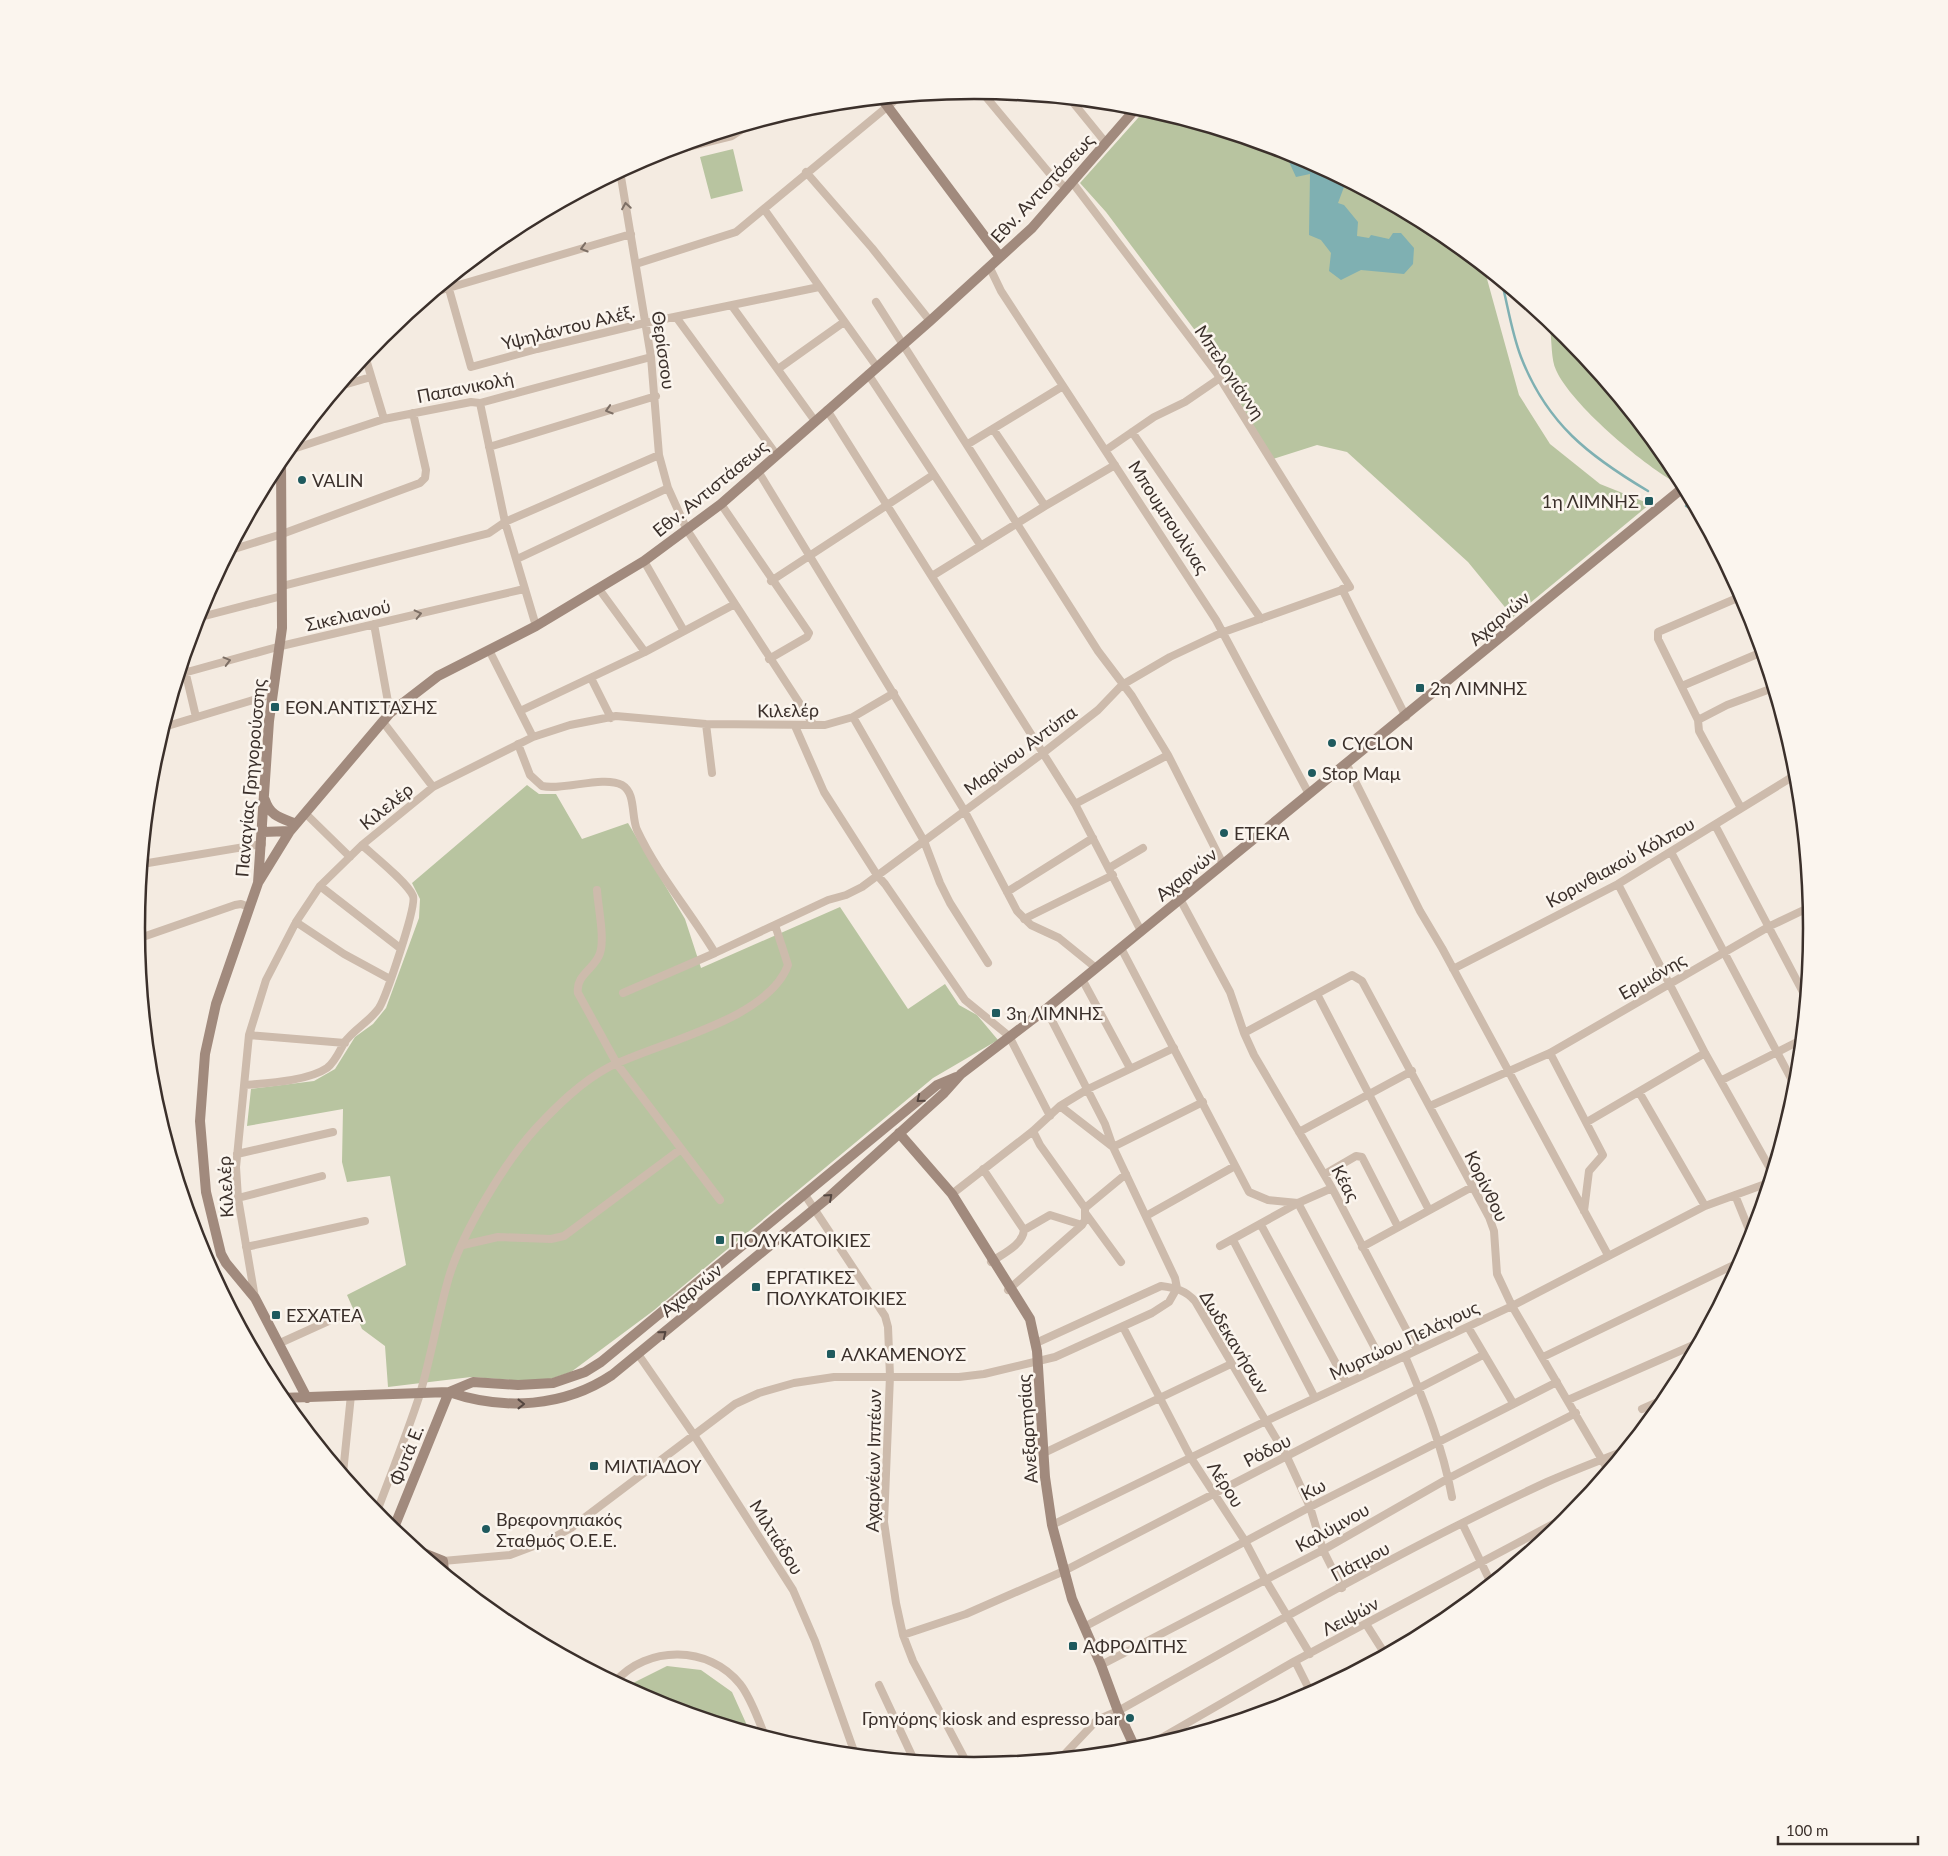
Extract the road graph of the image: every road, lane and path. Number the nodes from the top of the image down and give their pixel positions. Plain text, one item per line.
1 (988, 100) edge
2 (883, 104) edge
3 (886, 104) edge
4 (1075, 105) edge
5 (1131, 114) edge
6 (1106, 143) junction
7 (806, 172) junction
8 (621, 178) edge
9 (1070, 186) junction
10 (764, 208) junction
11 (630, 234) junction
12 (1000, 257) junction
13 (636, 264) junction
14 (989, 266) junction
15 (453, 284) edge
16 (449, 287) edge
17 (819, 287) junction
18 (876, 302) dead end
19 (732, 306) junction
20 (676, 317) junction
21 (930, 321) junction
22 (844, 322) junction
23 (645, 323) junction
24 (904, 344) junction
25 (651, 357) junction
26 (367, 364) edge
27 (877, 367) junction
28 (778, 369) junction
29 (868, 374) junction
30 (371, 377) junction
31 (1220, 378) junction
32 (349, 383) edge
33 (1063, 386) junction
34 (656, 396) junction
35 (480, 403) junction
36 (827, 410) junction
37 (412, 413) junction
38 (384, 419) junction
39 (815, 421) junction
40 (993, 429) junction
41 (1132, 432) junction
42 (968, 444) junction
43 (299, 447) edge
44 (489, 447) junction
45 (1106, 450) junction
46 (776, 454) junction
47 (659, 455) junction
48 (1115, 465) junction
49 (758, 471) junction
50 (281, 473) edge
51 (933, 475) junction
52 (668, 488) junction
53 (1678, 492) edge
54 (721, 504) junction
55 (886, 504) junction
56 (1045, 506) junction
57 (505, 522) junction
58 (1018, 524) junction
59 (687, 530) junction
60 (282, 534) junction
61 (981, 546) junction
62 (237, 548) edge
63 (810, 555) junction
64 (517, 559) junction
65 (644, 561) junction
66 (932, 576) junction
67 (771, 581) junction
68 (1346, 588) junction
69 (524, 589) junction
70 (599, 589) junction
71 (282, 591) junction
72 (1735, 599) edge
73 (735, 604) junction
74 (206, 615) edge
75 (1261, 619) junction
76 (374, 624) junction
77 (536, 626) junction
78 (684, 631) junction
79 (1221, 633) junction
80 (281, 646) junction
81 (488, 650) junction
82 (645, 652) junction
83 (1756, 654) edge
84 (769, 658) junction
85 (186, 672) edge
86 (184, 678) edge
87 (590, 678) junction
88 (1122, 685) junction
89 (1682, 686) junction
90 (1768, 690) edge
91 (894, 693) junction
92 (273, 694) junction
93 (520, 711) junction
94 (390, 713) junction
95 (196, 717) junction
96 (853, 717) junction
97 (1406, 717) junction
98 (611, 718) junction
99 (1698, 720) junction
100 (383, 722) junction
101 (706, 724) junction
102 (813, 724) junction
103 (170, 725) edge
104 (794, 726) junction
105 (533, 737) junction
106 (518, 744) junction
107 (1043, 753) junction
108 (1168, 755) junction
109 (1346, 763) junction
110 (712, 773) dead end
111 (1789, 779) edge
112 (433, 787) junction
113 (1309, 794) junction
114 (264, 798) junction
115 (1075, 804) junction
116 (1741, 808) junction
117 (964, 810) junction
118 (305, 813) junction
119 (1715, 825) junction
120 (293, 827) junction
121 (263, 832) junction
122 (1093, 838) junction
123 (924, 841) junction
124 (262, 844) junction
125 (362, 845) junction
126 (1143, 848) dead end
127 (1671, 852) junction
128 (350, 857) junction
129 (148, 863) edge
130 (1223, 864) junction
131 (1111, 872) junction
132 (877, 875) junction
133 (258, 883) junction
134 (1618, 884) junction
135 (320, 886) junction
136 (597, 890) dead end
137 (1007, 892) junction
138 (1180, 899) junction
139 (249, 907) junction
140 (1802, 911) edge
141 (1024, 919) junction
142 (296, 922) junction
143 (775, 925) junction
144 (1770, 926) junction
145 (1141, 931) junction
146 (145, 936) edge
147 (400, 948) junction
148 (1121, 948) junction
149 (1726, 951) junction
150 (715, 953) junction
151 (988, 963) dead end
152 (1096, 968) junction
153 (1453, 968) junction
154 (390, 979) junction
155 (1082, 979) junction
156 (1669, 983) junction
157 (1801, 987) edge
158 (623, 993) dead end
159 (1317, 994) junction
160 (1046, 1009) junction
161 (1244, 1033) junction
162 (249, 1035) junction
163 (1009, 1036) junction
164 (345, 1042) junction
165 (1795, 1043) edge
166 (1174, 1048) junction
167 (1776, 1052) junction
168 (1550, 1053) junction
169 (1705, 1053) junction
170 (617, 1064) junction
171 (1130, 1068) junction
172 (1412, 1071) junction
173 (1510, 1072) junction
174 (961, 1074) junction
175 (1789, 1076) edge
176 (1722, 1080) junction
177 (245, 1084) junction
178 (1088, 1089) junction
179 (1639, 1092) junction
180 (1370, 1095) junction
181 (1203, 1102) junction
182 (1060, 1106) junction
183 (1430, 1106) junction
184 (1050, 1116) junction
185 (1587, 1122) junction
186 (1033, 1131) junction
187 (333, 1132) dead end
188 (1299, 1132) junction
189 (899, 1133) junction
190 (1113, 1147) junction
191 (681, 1148) junction
192 (237, 1154) junction
193 (1768, 1165) edge
194 (1235, 1166) junction
195 (983, 1169) junction
196 (1126, 1174) junction
197 (1325, 1174) junction
198 (322, 1176) dead end
199 (1762, 1185) edge
200 (1472, 1187) junction
201 (1332, 1188) junction
202 (952, 1194) junction
203 (805, 1195) junction
204 (1735, 1195) junction
205 (238, 1198) junction
206 (720, 1200) dead end
207 (1298, 1203) junction
208 (1705, 1206) junction
209 (815, 1209) junction
210 (1429, 1210) junction
211 (1086, 1211) junction
212 (1584, 1211) junction
213 (1146, 1216) junction
214 (365, 1221) dead end
215 (1261, 1224) junction
216 (1082, 1225) junction
217 (1747, 1226) edge
218 (1398, 1227) junction
219 (1024, 1230) junction
220 (1233, 1240) junction
221 (463, 1245) junction
222 (246, 1246) junction
223 (1220, 1246) dead end
224 (1362, 1247) junction
225 (1608, 1255) junction
226 (992, 1261) junction
227 (1121, 1262) dead end
228 (1731, 1267) edge
229 (1177, 1288) junction
230 (1009, 1289) junction
231 (255, 1298) junction
232 (1512, 1306) junction
233 (344, 1314) dead end
234 (1123, 1327) junction
235 (1468, 1327) junction
236 (280, 1342) junction
237 (1036, 1343) junction
238 (1690, 1347) edge
239 (1417, 1350) junction
240 (638, 1354) junction
241 (1405, 1356) junction
242 (1484, 1356) junction
243 (1543, 1357) junction
244 (1038, 1362) junction
245 (1231, 1364) junction
246 (1384, 1365) junction
247 (890, 1376) junction
248 (1346, 1382) junction
249 (1557, 1382) junction
250 (1420, 1389) junction
251 (449, 1392) junction
252 (420, 1394) junction
253 (351, 1395) junction
254 (291, 1398) edge
255 (307, 1398) junction
256 (1159, 1398) junction
257 (1315, 1398) junction
258 (1568, 1400) junction
259 (1513, 1404) junction
260 (1652, 1405) edge
261 (1642, 1409) dead end
262 (1576, 1413) junction
263 (1266, 1421) junction
264 (694, 1436) junction
265 (1437, 1443) junction
266 (1044, 1453) junction
267 (1614, 1455) edge
268 (1287, 1457) junction
269 (1191, 1458) junction
270 (1602, 1460) junction
271 (343, 1465) edge
272 (1605, 1465) edge
273 (1449, 1478) junction
274 (1213, 1494) junction
275 (1452, 1496) dead end
276 (379, 1505) edge
277 (1310, 1507) junction
278 (394, 1520) edge
279 (1462, 1523) junction
280 (1052, 1525) junction
281 (1545, 1529) edge
282 (1245, 1541) junction
283 (1323, 1550) junction
284 (1482, 1562) junction
285 (446, 1567) edge
286 (1064, 1571) junction
287 (1489, 1578) edge
288 (1265, 1579) junction
289 (1342, 1588) junction
290 (1287, 1616) junction
291 (1366, 1624) junction
292 (1084, 1627) junction
293 (903, 1635) junction
294 (1382, 1650) edge
295 (1310, 1654) junction
296 (1295, 1661) junction
297 (1101, 1665) junction
298 (619, 1677) edge
299 (879, 1685) dead end
300 (1308, 1686) edge
301 (1118, 1711) junction
302 (762, 1730) edge
303 (1169, 1733) edge
304 (1132, 1742) edge
305 (853, 1748) edge
306 (1067, 1751) edge
307 (911, 1754) edge
308 (964, 1757) edge

1 - 9 street, Μπελογιάννη
2 - 7 street
3 - 12 street
4 - 6 street
5 - 6 street, Εθν. Αντιστάσεως
6 - 9 street, Εθν. Αντιστάσεως
7 - 10 street
7 - 21 street
11 -> 8 street, Θερίσσου
9 - 12 street, Εθν. Αντιστάσεως
9 - 31 street, Μπελογιάννη
10 - 13 street
10 - 17 street
11 - 13 street, Θερίσσου
11 -> 15 street
12 - 14 street, Εθν. Αντιστάσεως
13 - 23 street, Θερίσσου
14 - 21 street, Εθν. Αντιστάσεως
14 - 33 street, Μπουμπουλίνας
16 - 23 street, Υψηλάντου Αλέξ.
17 - 19 street, Υψηλάντου Αλέξ.
17 - 22 street
18 - 24 street
19 - 20 street, Υψηλάντου Αλέξ.
19 - 28 street
20 - 23 street, Υψηλάντου Αλέξ.
20 - 46 street
21 - 24 street, Εθν. Αντιστάσεως
22 - 27 street
22 - 28 street
23 - 25 street, Θερίσσου
24 - 27 street, Εθν. Αντιστάσεως
24 - 42 street
25 - 34 street, Θερίσσου
25 - 35 street, Παπανικολή
26 - 30 street
27 - 29 street, Εθν. Αντιστάσεως
28 - 39 street
29 - 36 street, Εθν. Αντιστάσεως
29 - 51 street
30 - 32 street
30 - 38 street
31 - 41 street
31 - 68 street, Μπελογιάννη
33 - 40 street
33 - 45 street, Μπουμπουλίνας
34 -> 44 street
34 - 47 street, Θερίσσου
35 - 37 street, Παπανικολή
35 - 44 street
36 - 39 street, Εθν. Αντιστάσεως
36 - 55 street
37 - 38 street, Παπανικολή
37 - 60 street
38 - 43 street, Παπανικολή
39 - 46 street, Εθν. Αντιστάσεως
40 - 42 street
40 - 56 street
41 - 45 street
41 - 75 street
42 - 58 street
44 - 57 street
45 - 48 street, Μπουμπουλίνας
46 - 49 street, Εθν. Αντιστάσεως
47 - 52 street, Θερίσσου
47 - 57 street
48 - 56 street
48 - 79 street, Μπουμπουλίνας
49 - 54 street, Εθν. Αντιστάσεως
49 - 63 street
50 - 60 street, Παναγίας Γρηγορούσσης
51 - 55 street
51 - 61 street
52 - 59 street, Θερίσσου
52 - 64 street
53 - 97 street, Αχαρνών
54 - 59 street, Εθν. Αντιστάσεως
54 - 67 street
55 - 63 street
55 - 66 street
56 - 58 street
57 - 64 street
57 - 71 street
58 - 61 street
58 - 88 street
59 - 65 street, Εθν. Αντιστάσεως
59 - 73 street, Θερίσσου
60 - 62 street
60 - 71 street, Παναγίας Γρηγορούσσης
61 - 66 street
63 - 67 street
63 - 91 street
64 - 69 street
65 - 70 street, Εθν. Αντιστάσεως
65 - 78 street
66 - 107 street
67 - 84 street
68 - 75 street, Μαρίνου Αντύπα
68 - 97 street, Μπελογιάννη
76 -> 69 street, Σικελιανού
69 - 77 street
70 - 77 street, Εθν. Αντιστάσεως
70 - 82 street
71 - 74 street
71 - 80 street, Παναγίας Γρηγορούσσης
72 - 89 street
73 - 78 street
73 - 84 street, Θερίσσου
75 - 79 street, Μαρίνου Αντύπα
76 - 80 street, Σικελιανού
76 - 94 street
77 - 81 street, Εθν. Αντιστάσεως
78 - 82 street
79 - 88 street, Μαρίνου Αντύπα
79 - 113 street, Μπουμπουλίνας
85 -> 80 street, Σικελιανού
80 - 92 street, Παναγίας Γρηγορούσσης
81 - 93 street
81 - 94 street, Εθν. Αντιστάσεως
82 - 87 street
83 - 89 street
84 - 102 street, Θερίσσου
86 - 95 street
87 - 93 street
87 - 98 street
88 - 107 street, Μαρίνου Αντύπα
88 - 108 street
89 - 99 street
90 - 99 street
91 - 96 street, Κιλελέρ
91 - 117 street
92 - 95 street
92 - 114 street, Παναγίας Γρηγορούσσης
93 - 105 street
94 - 100 street, Εθν. Αντιστάσεως
95 - 103 street
96 - 102 street, Κιλελέρ
96 - 123 street
97 - 109 street, Αχαρνών
98 - 101 street, Κιλελέρ
98 - 105 street, Κιλελέρ
99 - 116 street
100 - 112 street
100 - 118 street, Εθν. Αντιστάσεως
101 - 104 street, Κιλελέρ
101 - 110 street
102 - 104 street, Κιλελέρ
104 - 132 street
105 - 106 street, Κιλελέρ
106 - 112 street, Κιλελέρ
106 - 150 street
107 - 115 street
107 - 117 street, Μαρίνου Αντύπα
108 - 115 street
108 - 130 street
109 - 113 street, Αχαρνών
109 - 153 street
111 - 116 street, Κορινθιακού Κόλπου
112 - 125 street, Κιλελέρ
113 - 130 street, Αχαρνών
114 - 120 street
114 - 121 street, Παναγίας Γρηγορούσσης
115 - 122 street
116 - 119 street, Κορινθιακού Κόλπου
117 - 123 street, Μαρίνου Αντύπα
117 - 137 street
118 - 120 street, Εθν. Αντιστάσεως
118 - 128 street
119 - 127 street, Κορινθιακού Κόλπου
119 - 144 street
120 - 121 street
120 - 133 street, Εθν. Αντιστάσεως
121 - 124 street, Παναγίας Γρηγορούσσης
122 - 131 street
122 - 137 street
123 - 132 street, Μαρίνου Αντύπα
123 - 151 street
124 - 129 street
124 - 133 street, Παναγίας Γρηγορούσσης
125 - 128 street, Κιλελέρ
125 - 147 street
126 - 131 street
127 - 134 street, Κορινθιακού Κόλπου
127 - 149 street
128 - 135 street, Κιλελέρ
130 - 138 street, Αχαρνών
131 - 141 street
131 - 145 street
132 - 143 street, Μαρίνου Αντύπα
132 - 163 street
133 - 139 street, Παναγίας Γρηγορούσσης
134 - 153 street, Κορινθιακού Κόλπου
134 - 156 street
135 - 142 street, Κιλελέρ
135 - 147 street
136 - 170 street
137 - 141 street
138 - 145 street, Αχαρνών
138 - 161 street, Κέας
139 - 146 street
139 - 231 street, Παναγίας Γρηγορούσσης
140 - 144 street, Ερμιόνης
141 - 152 street
142 - 154 street
142 - 162 street, Κιλελέρ
143 - 150 street, Μαρίνου Αντύπα
143 - 170 street
144 - 149 street, Ερμιόνης
144 - 157 street
145 - 148 street, Αχαρνών
147 - 154 street
148 - 152 street, Αχαρνών
148 - 166 street
149 - 156 street, Ερμιόνης
149 - 167 street
150 - 158 street, Μαρίνου Αντύπα
152 - 155 street, Αχαρνών
153 - 173 street
154 - 164 street
155 - 160 street, Αχαρνών
155 - 171 street
156 - 168 street, Ερμιόνης
156 - 169 street
159 - 161 street
159 - 172 street, Κορίνθου
159 - 180 street
160 - 163 street, Αχαρνών
160 - 178 street, Δωδεκανήσων
161 - 188 street, Κέας
162 - 164 street
162 - 177 street, Κιλελέρ
163 - 174 street, Αχαρνών
163 - 184 street
164 - 177 street
165 - 167 street
166 - 171 street
166 - 181 street
167 - 175 street
167 - 176 street
168 - 173 street, Ερμιόνης
168 - 185 street
169 - 176 street
169 - 179 street
170 - 191 street
170 - 221 street
171 - 178 street
172 - 180 street
172 - 183 street, Κορίνθου
173 - 183 street, Ερμιόνης
173 - 212 street
174 - 189 street, Αχαρνών
174 -> 203 street, Αχαρνών
176 - 193 street
177 - 192 street, Κιλελέρ
178 - 182 street
178 - 190 street, Δωδεκανήσων
179 - 185 street
179 - 208 street
180 - 188 street
180 - 210 street
181 - 190 street
181 - 194 street
182 - 184 street
182 - 190 street
183 - 200 street, Κορίνθου
184 - 186 street
185 - 212 street
186 - 195 street
186 - 211 street
187 - 192 street
188 - 197 street, Κέας
189 - 202 street, Ανεξαρτησίας
209 -> 189 street, Αχαρνών
190 - 196 street, Δωδεκανήσων
191 - 206 street
191 - 221 street
192 - 205 street, Κιλελέρ
194 - 207 street
194 - 213 street
195 - 202 street
195 - 219 street
196 - 211 street
196 - 213 street, Δωδεκανήσων
197 - 201 street, Κέας
197 - 218 street
198 - 205 street
199 - 204 street, Μυρτώου Πελάγους
200 - 210 street
200 - 232 street, Κορίνθου
201 - 207 street
201 - 224 street, Κέας
202 - 226 street, Ανεξαρτησίας
203 - 209 street, Αχαρνέων Ιππέων
203 - 251 street, Αχαρνών
204 - 208 street, Μυρτώου Πελάγους
204 - 217 street
205 - 222 street, Κιλελέρ
207 - 215 street
207 - 246 street
208 - 225 street, Μυρτώου Πελάγους
240 -> 209 street, Αχαρνών
209 - 247 street, Αχαρνέων Ιππέων
210 - 218 street
211 - 216 street
211 - 227 street
212 - 225 street
213 - 229 street, Δωδεκανήσων
214 - 222 street
215 - 220 street
215 - 248 street
216 - 219 street
216 - 230 street
218 - 224 street
219 - 226 street
220 - 223 street
220 - 257 street
221 - 252 street
222 - 231 street, Κιλελέρ
224 - 239 street, Κέας
225 - 232 street, Μυρτώου Πελάγους
226 - 230 street, Ανεξαρτησίας
228 - 243 street
229 - 234 street
229 - 237 street
229 - 245 street, Δωδεκανήσων
230 - 237 street, Ανεξαρτησίας
231 - 236 street, Παναγίας Γρηγορούσσης
232 - 235 street, Μυρτώου Πελάγους
232 - 243 street, Κορίνθου
233 - 236 street
234 - 244 street
234 - 256 street, Λέρου
235 - 239 street, Μυρτώου Πελάγους
235 - 242 street
236 - 255 street, Παναγίας Γρηγορούσσης
237 - 244 street, Ανεξαρτησίας
238 - 258 street
239 - 241 street, Μυρτώου Πελάγους
251 -> 240 street, Αχαρνών
240 - 264 street, Μιλτιάδου
241 - 246 street, Μυρτώου Πελάγους
241 - 250 street
242 - 250 street, Ρόδου
242 - 259 street
243 - 249 street, Κορίνθου
244 - 247 street
244 - 266 street, Ανεξαρτησίας
245 - 256 street
245 - 263 street, Δωδεκανήσων
246 - 248 street, Μυρτώου Πελάγους
247 - 264 street
247 - 293 street, Αχαρνέων Ιππέων
248 - 257 street, Μυρτώου Πελάγους
249 - 258 street, Κορίνθου
249 - 259 street, Κω
250 - 265 street
250 - 268 street, Ρόδου
251 - 252 street, Αχαρνών
251 - 278 street, Φυτά Ε.
252 - 253 street, Αχαρνών
252 - 276 street
253 - 255 street, Αχαρνών
253 - 271 street
254 - 255 street, Αχαρνών
256 - 266 street
256 - 269 street, Λέρου
257 - 263 street, Μυρτώου Πελάγους
258 - 262 street, Κορίνθου
259 - 265 street, Κω
260 - 261 street
262 - 270 street, Κορίνθου
262 - 273 street, Καλύμνου
263 - 268 street, Δωδεκανήσων
263 - 269 street, Μυρτώου Πελάγους
264 - 285 street
264 - 305 street, Μιλτιάδου
265 - 273 street
265 - 277 street, Κω
266 - 280 street, Ανεξαρτησίας
267 - 270 street, Πάτμου
268 - 274 street, Ρόδου
268 - 277 street, Δωδεκανήσων
269 - 274 street, Λέρου
269 - 280 street, Μυρτώου Πελάγους
270 - 272 street, Κορίνθου
270 - 279 street, Πάτμου
273 - 275 street
273 - 283 street, Καλύμνου
274 - 282 street, Λέρου
274 - 286 street, Ρόδου
277 - 282 street, Κω
277 - 283 street, Δωδεκανήσων
279 - 284 street
279 - 289 street, Πάτμου
280 - 286 street, Ανεξαρτησίας
281 - 284 street, Λειψών
282 - 288 street, Λέρου
282 - 292 street, Κω
283 - 288 street, Καλύμνου
283 - 289 street, Δωδεκανήσων
284 - 287 street
284 - 291 street, Λειψών
286 - 292 street, Ανεξαρτησίας
286 - 293 street, Ρόδου
288 - 290 street, Λέρου
288 - 297 street, Καλύμνου
289 - 290 street, Πάτμου
290 - 295 street, Λέρου
290 - 301 street, Πάτμου
291 - 294 street
291 - 295 street, Λειψών
292 - 297 street, Ανεξαρτησίας
293 - 308 street, Αχαρνέων Ιππέων
295 - 296 street, Λειψών
296 - 300 street
296 - 303 street, Λειψών
297 - 301 street, Ανεξαρτησίας
298 - 302 street
299 - 307 street
301 - 304 street, Ανεξαρτησίας
301 - 306 street, Πάτμου

